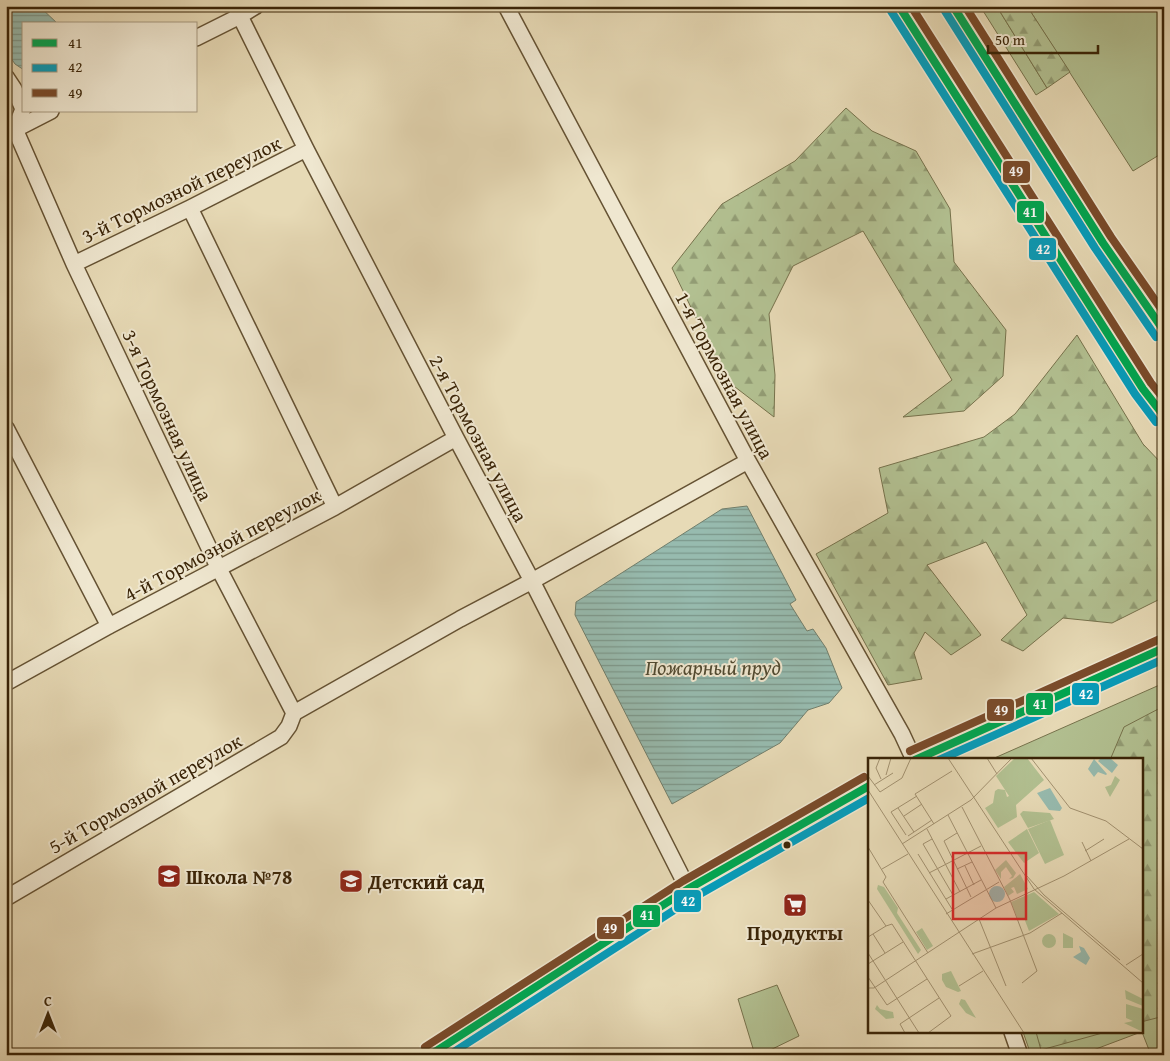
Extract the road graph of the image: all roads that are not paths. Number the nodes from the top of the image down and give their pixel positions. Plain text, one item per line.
1 (256, 6) edge
2 (506, 6) edge
3 (899, 6) edge
4 (953, 6) edge
5 (237, 11) edge
6 (198, 37) edge
7 (6, 77) edge
8 (22, 107) edge
9 (22, 111) edge
10 (49, 112) edge
11 (11, 132) edge
12 (306, 149) junction
13 (190, 208) junction
14 (74, 264) junction
15 (1164, 331) edge
16 (1164, 416) edge
17 (6, 428) edge
18 (456, 438) junction
19 (748, 461) junction
20 (335, 508) junction
21 (219, 569) junction
22 (532, 581) junction
23 (109, 626) junction
24 (1164, 648) edge
25 (6, 682) edge
26 (294, 713) junction
27 (913, 758) edge
28 (918, 758) edge
29 (868, 787) edge
30 (688, 889) junction
31 (6, 898) edge
32 (1013, 1034) edge
33 (430, 1055) edge
34 (1020, 1055) edge

1 - 5 street
2 - 19 street, 1-я Тормозная улица
3 - 16 main road
4 - 15 main road
5 - 6 street
5 - 12 street, 2-я Тормозная улица
7 - 8 street
9 - 11 street
10 - 11 street
11 - 14 street, 3-я Тормозная улица
12 - 13 street, 3-й Тормозной переулок
12 - 18 street, 2-я Тормозная улица
13 - 14 street, 3-й Тормозной переулок
13 - 20 street
14 - 21 street, 3-я Тормозная улица
17 - 23 street
18 - 20 street, 4-й Тормозной переулок
18 - 22 street, 2-я Тормозная улица
19 - 22 street
19 - 27 street, 1-я Тормозная улица
20 - 21 street, 4-й Тормозной переулок
21 - 23 street, 4-й Тормозной переулок
21 - 26 street, 3-я Тормозная улица
22 - 26 street
22 - 30 street, 2-я Тормозная улица
23 - 25 street, 4-й Тормозной переулок
24 - 28 main road
26 - 31 street, 5-й Тормозной переулок
29 - 30 main road
30 - 33 main road
32 - 34 street

